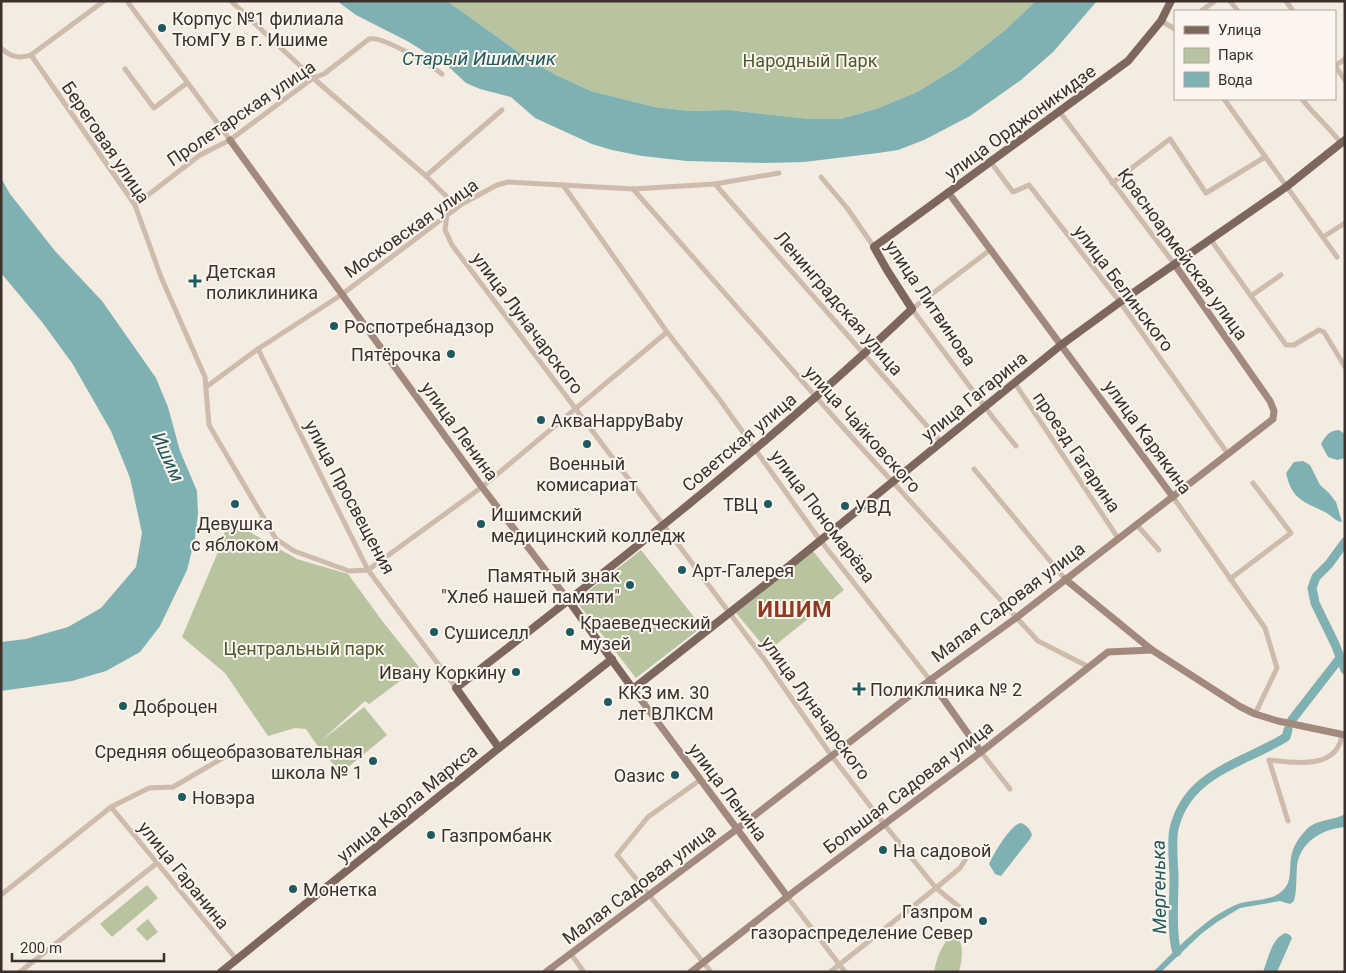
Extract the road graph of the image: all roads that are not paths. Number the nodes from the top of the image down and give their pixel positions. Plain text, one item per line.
1 (104, 1) edge
2 (127, 1) edge
3 (231, 1) edge
4 (1171, 1) edge
5 (1215, 1) edge
6 (1202, 10) edge
7 (1161, 21) junction
8 (1174, 28) edge
9 (1, 48) edge
10 (31, 56) junction
11 (1336, 67) edge
12 (125, 69) dead end
13 (442, 74) dead end
14 (313, 78) junction
15 (1345, 80) edge
16 (187, 83) junction
17 (1225, 100) edge
18 (1303, 100) edge
19 (502, 110) dead end
20 (1060, 111) junction
21 (230, 140) junction
22 (1343, 142) edge
23 (1265, 157) junction
24 (990, 161) junction
25 (779, 172) dead end
26 (426, 176) junction
27 (821, 177) dead end
28 (1112, 182) junction
29 (715, 184) junction
30 (562, 185) junction
31 (1286, 187) junction
32 (633, 189) junction
33 (948, 192) junction
34 (135, 204) junction
35 (447, 216) junction
36 (1345, 222) edge
37 (1323, 237) junction
38 (1211, 240) junction
39 (874, 247) junction
40 (990, 250) junction
41 (1337, 257) dead end
42 (1175, 265) junction
43 (1281, 275) dead end
44 (341, 295) junction
45 (1251, 296) junction
46 (1120, 302) junction
47 (912, 309) junction
48 (667, 332) junction
49 (1061, 345) junction
50 (258, 349) junction
51 (865, 354) junction
52 (1345, 367) edge
53 (1014, 382) junction
54 (206, 387) junction
55 (816, 397) junction
56 (984, 406) junction
57 (575, 408) junction
58 (1273, 419) joint
59 (941, 442) junction
60 (1016, 446) dead end
61 (755, 449) junction
62 (1228, 454) junction
63 (974, 469) dead end
64 (892, 482) junction
65 (1253, 483) dead end
66 (482, 487) junction
67 (1173, 496) junction
68 (1136, 524) junction
69 (663, 525) junction
70 (1118, 538) junction
71 (821, 541) junction
72 (1159, 550) dead end
73 (368, 570) junction
74 (1230, 578) junction
75 (1065, 579) junction
76 (568, 600) junction
77 (729, 613) junction
78 (1016, 618) junction
79 (1152, 650) junction
80 (612, 660) junction
81 (1089, 667) junction
82 (930, 680) junction
83 (456, 688) junction
84 (632, 689) junction
85 (1255, 714) junction
86 (1343, 735) edge
87 (499, 748) junction
88 (981, 752) junction
89 (253, 754) dead end
90 (831, 754) junction
91 (700, 780) junction
92 (1010, 789) dead end
93 (112, 807) junction
94 (1288, 821) dead end
95 (884, 824) junction
96 (737, 829) junction
97 (972, 849) dead end
98 (157, 863) junction
99 (936, 888) junction
100 (648, 894) junction
101 (1, 895) edge
102 (787, 896) junction
103 (969, 915) dead end
104 (571, 954) junction
105 (237, 960) junction
106 (703, 961) junction
107 (840, 964) junction
108 (20, 972) edge
109 (221, 972) edge
110 (546, 972) edge
111 (584, 972) edge
112 (691, 972) edge
113 (711, 972) edge
114 (830, 972) edge
115 (845, 972) edge

1 - 10 street
2 - 16 street, улица Ленина
3 - 14 street, улица Луначарского
4 - 7 main road, улица Орджоникидзе
5 - 6 street
7 - 8 street
7 - 20 main road, улица Орджоникидзе
9 - 10 street
10 - 34 street, Береговая улица
11 - 15 street
12 - 16 street
13 - 14 street, Пролетарская улица
14 - 21 street, Пролетарская улица
14 - 26 street, улица Луначарского
16 - 21 street, улица Ленина
17 - 23 street
18 - 22 street
19 - 26 street
20 - 24 main road, улица Орджоникидзе
20 - 28 street, Красноармейская улица
21 - 34 street, Пролетарская улица
21 - 44 street, улица Ленина
22 - 31 main road, улица Гагарина
23 - 28 street
23 - 31 street
24 - 33 main road, улица Орджоникидзе
24 - 46 street, улица Белинского
25 - 29 street, Московская улица
26 - 35 street, улица Луначарского
27 - 39 street, улица Литвинова
28 - 42 street, Красноармейская улица
29 - 32 street, Московская улица
29 - 51 street, Ленинградская улица
30 - 32 street, Московская улица
30 - 35 street, Московская улица
30 - 48 street, улица Пономарёва
31 - 37 street
31 - 38 main road, улица Гагарина
32 - 55 street, улица Чайковского
33 - 39 main road, улица Орджоникидзе
33 - 40 street, улица Карякина
34 - 54 street, Береговая улица
35 - 44 street, Московская улица
35 - 57 street, улица Луначарского
36 - 37 street
37 - 41 street
38 - 42 main road, улица Гагарина
38 - 45 street
39 - 47 main road, улица Литвинова
40 - 47 street, Советская улица
40 - 49 street, улица Карякина
42 - 46 main road, улица Гагарина
42 - 58 street, Красноармейская улица
43 - 45 street
44 - 50 street, Московская улица
44 - 66 street, улица Ленина
45 - 52 street
46 - 49 main road, улица Гагарина
46 - 62 street, улица Белинского
47 - 51 main road, Советская улица
47 - 56 street, улица Литвинова
48 - 57 street
48 - 61 street, улица Пономарёва
49 - 53 main road, улица Гагарина
49 - 67 street, улица Карякина
50 - 54 street, Московская улица
50 - 73 street, улица Просвещения
51 - 55 main road, Советская улица
51 - 59 street, Ленинградская улица
53 - 56 main road, улица Гагарина
53 - 70 street, проезд Гагарина
54 - 73 street, Береговая улица
55 - 61 main road, Советская улица
55 - 64 street, улица Чайковского
56 - 59 main road, улица Гагарина
56 - 60 street, улица Литвинова
57 - 66 street
57 - 69 street, улица Луначарского
58 - 62 street, Малая Садовая улица
59 - 64 main road, улица Гагарина
61 - 69 main road, Советская улица
61 - 71 street, улица Пономарёва
62 - 67 street, Малая Садовая улица
63 - 75 street
64 - 71 main road, улица Гагарина
64 - 78 street, улица Чайковского
65 - 74 street
66 - 73 street
66 - 76 street, улица Ленина
67 - 68 street, Малая Садовая улица
67 - 74 street, улица Карякина
68 - 70 street, Малая Садовая улица
68 - 72 street
69 - 76 main road, Советская улица
69 - 77 street, улица Луначарского
70 - 75 street, Малая Садовая улица
71 - 77 main road, улица Гагарина
71 - 82 street, улица Пономарёва
73 - 83 street, улица Просвещения
74 - 85 street, улица Карякина
75 - 78 street, Малая Садовая улица
75 - 79 street
76 - 80 main road, улица Ленина
76 - 83 main road, Советская улица
77 - 84 main road, улица Гагарина
77 - 90 street, улица Луначарского
78 - 81 street, улица Чайковского
78 - 82 street, Малая Садовая улица
79 - 81 street, Большая Садовая улица
79 - 85 street
80 - 84 main road, улица Ленина
80 - 87 main road, улица Карла Маркса
81 - 88 street, Большая Садовая улица
82 - 88 street, улица Пономарёва
82 - 90 street, Малая Садовая улица
83 - 87 main road, улица Просвещения
84 - 91 street, улица Ленина
85 - 86 street
86 - 94 street
87 - 105 main road, улица Карла Маркса
88 - 92 street, улица Пономарёва
88 - 95 street, Большая Садовая улица
89 - 93 street
90 - 95 street, улица Луначарского
90 - 96 street, Малая Садовая улица
91 - 96 street, улица Ленина
91 - 100 street
93 - 98 street, улица Гаранина
93 - 101 street
95 - 99 street, улица Луначарского
95 - 102 street, Большая Садовая улица
96 - 100 street, Малая Садовая улица
96 - 102 street, улица Ленина
97 - 99 street
98 - 105 street, улица Гаранина
98 - 108 street
99 - 103 street, улица Луначарского
99 - 107 street
100 - 104 street, Малая Садовая улица
100 - 106 street
102 - 106 street, Большая Садовая улица
102 - 107 street, улица Ленина
104 - 110 street, Малая Садовая улица
104 - 111 street
105 - 109 main road, улица Карла Маркса
106 - 112 street, Большая Садовая улица
106 - 113 street
107 - 114 street
107 - 115 street, улица Ленина

